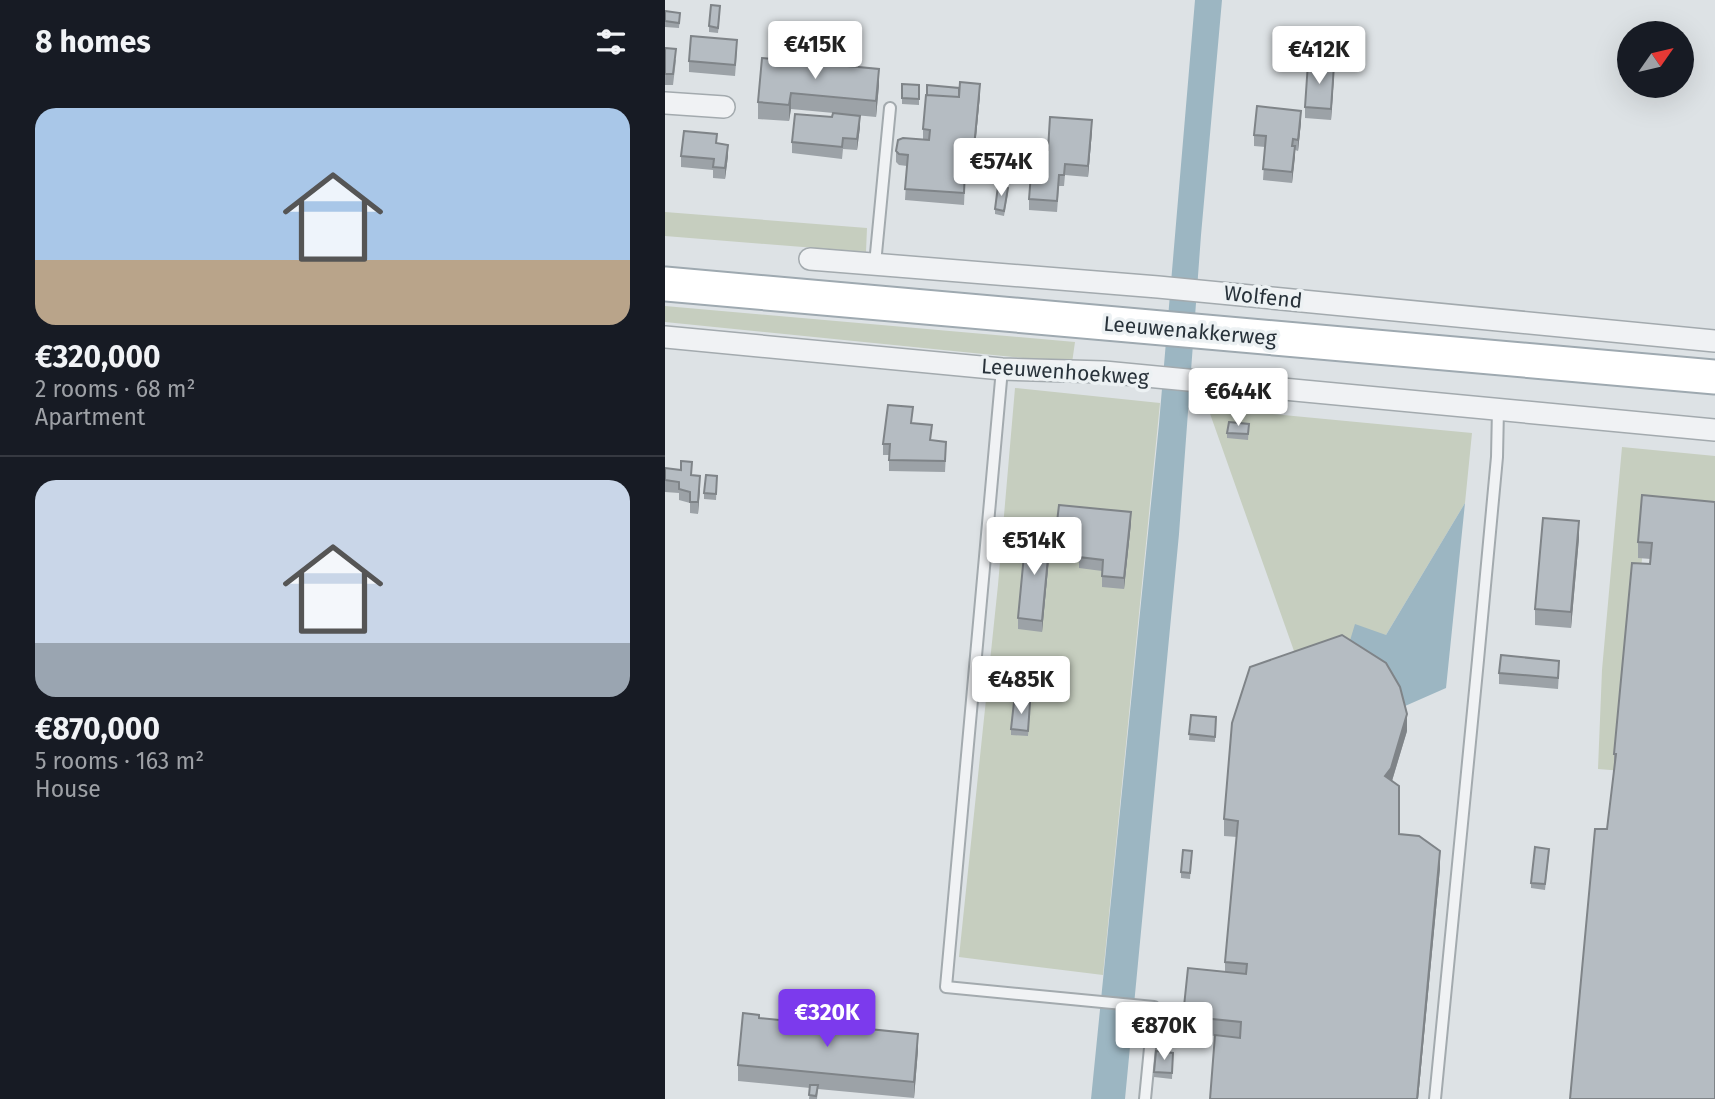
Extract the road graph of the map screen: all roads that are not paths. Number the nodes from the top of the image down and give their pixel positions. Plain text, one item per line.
1 (665, 103) edge
2 (724, 107) dead end
3 (890, 108) dead end
4 (810, 259) dead end
5 (875, 264) junction
6 (665, 284) edge
7 (665, 337) edge
8 (1715, 341) edge
9 (1002, 369) junction
10 (1715, 377) edge
11 (1498, 410) junction
12 (1715, 430) edge
13 (1145, 1099) edge
14 (1435, 1099) edge

1 - 2 street
3 - 5 lane
4 - 5 street, Wolfend
5 - 8 street, Wolfend
6 - 10 main road, Leeuwenakkerweg
7 - 9 street, Leeuwenhoekweg
9 - 11 street, Leeuwenhoekweg
9 - 13 lane
11 - 12 street, Leeuwenhoekweg
11 - 14 lane

